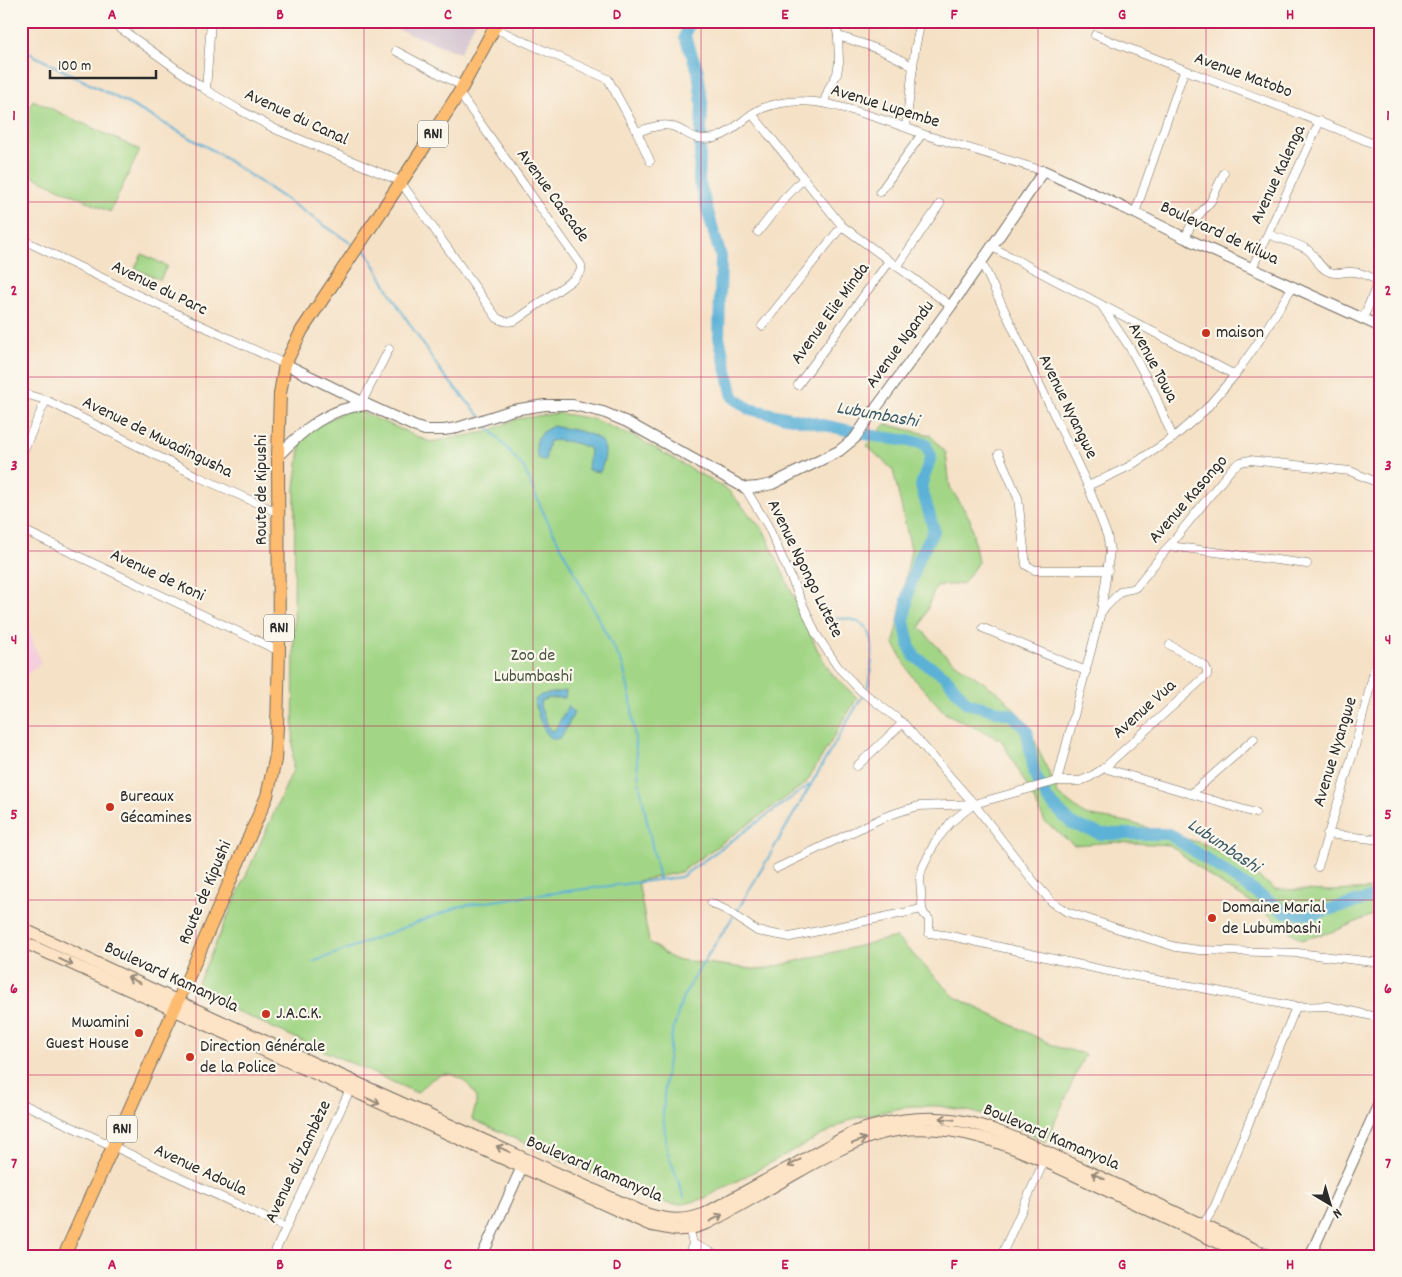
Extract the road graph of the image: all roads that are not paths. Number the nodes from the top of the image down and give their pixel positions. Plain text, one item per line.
1 (110, 21) edge
2 (211, 21) edge
3 (835, 21) edge
4 (921, 21) edge
5 (496, 25) edge
6 (1094, 35) dead end
7 (838, 36) junction
8 (396, 51) dead end
9 (913, 67) junction
10 (1184, 71) junction
11 (206, 90) junction
12 (460, 90) junction
13 (824, 102) junction
14 (752, 114) junction
15 (1320, 121) junction
16 (906, 127) junction
17 (637, 132) junction
18 (922, 134) junction
19 (1381, 146) edge
20 (650, 161) dead end
21 (1044, 171) junction
22 (1224, 173) dead end
23 (803, 179) junction
24 (400, 181) junction
25 (880, 192) dead end
26 (940, 204) dead end
27 (1135, 213) junction
28 (842, 226) junction
29 (758, 232) dead end
30 (1268, 234) junction
31 (1185, 238) junction
32 (21, 239) edge
33 (992, 247) junction
34 (889, 261) junction
35 (982, 262) junction
36 (897, 267) junction
37 (1252, 268) junction
38 (1380, 278) edge
39 (1293, 286) junction
40 (1101, 305) junction
41 (951, 306) junction
42 (1363, 319) junction
43 (762, 326) dead end
44 (1381, 327) edge
45 (389, 349) dead end
46 (285, 364) junction
47 (1235, 374) junction
48 (798, 385) dead end
49 (21, 393) edge
50 (46, 400) junction
51 (365, 404) junction
52 (1173, 438) junction
53 (999, 454) dead end
54 (21, 456) edge
55 (278, 456) junction
56 (1381, 484) edge
57 (1088, 486) junction
58 (745, 488) junction
59 (279, 513) junction
60 (21, 529) edge
61 (1169, 546) junction
62 (1306, 564) dead end
63 (1108, 570) junction
64 (1102, 612) junction
65 (983, 628) dead end
66 (1381, 644) edge
67 (1170, 645) dead end
68 (279, 651) junction
69 (1086, 671) junction
70 (903, 723) junction
71 (1254, 739) dead end
72 (857, 766) dead end
73 (1104, 768) junction
74 (1056, 781) junction
75 (1191, 794) junction
76 (974, 804) junction
77 (1255, 812) dead end
78 (1327, 834) junction
79 (1381, 840) edge
80 (1318, 867) dead end
81 (777, 868) dead end
82 (711, 903) dead end
83 (922, 909) junction
84 (21, 928) edge
85 (21, 942) edge
86 (1381, 962) edge
87 (176, 1006) junction
88 (1296, 1007) junction
89 (1381, 1018) edge
90 (351, 1086) junction
91 (1381, 1099) edge
92 (21, 1103) edge
93 (114, 1147) junction
94 (1046, 1158) junction
95 (523, 1164) junction
96 (689, 1224) junction
97 (1203, 1225) junction
98 (285, 1227) junction
99 (693, 1244) junction
100 (64, 1256) edge
101 (273, 1256) edge
102 (482, 1256) edge
103 (688, 1256) edge
104 (719, 1256) edge
105 (1002, 1256) edge
106 (1247, 1256) edge
107 (1269, 1256) edge
108 (1310, 1256) edge

1 - 11 street, Avenue du Canal
2 - 11 street
3 - 7 street
4 - 9 street
5 - 12 highway, Route de Kipushi / RN1
5 - 17 street
6 - 10 street, Avenue Matobo
7 - 9 street
7 - 13 street
8 - 12 street
9 - 16 street
10 - 15 street, Avenue Matobo
10 - 27 street
11 - 24 street, Avenue du Canal
12 - 24 highway, Route de Kipushi / RN1
12 - 24 street, Avenue Cascade
13 - 14 street, Avenue Lupembe
13 - 16 street, Avenue Lupembe
14 - 17 street, Avenue Lupembe
14 - 23 street
15 - 19 street, Avenue Matobo
15 - 30 street, Avenue Kalenga
16 - 18 street, Avenue Lupembe
17 - 20 street
18 - 21 street, Avenue Lupembe
18 - 25 street
21 - 27 street, Boulevard de Kilwa
21 - 33 street, Avenue Ngandu
22 - 31 street
23 - 28 street
23 - 29 street
24 - 46 highway, Route de Kipushi / RN1
26 - 36 street
27 - 31 street, Boulevard de Kilwa
28 - 34 street
28 - 43 street
30 - 37 street, Avenue Kalenga
30 - 38 street
31 - 37 street, Boulevard de Kilwa
32 - 46 street, Avenue du Parc
33 - 35 street, Avenue Ngandu
33 - 40 street, Avenue Towa
34 - 36 street
34 - 48 street, Avenue Elie Minda
35 - 41 street, Avenue Ngandu
35 - 57 street, Avenue Nyangwe
36 - 41 street
37 - 39 street, Boulevard de Kilwa
38 - 42 street
39 - 42 street, Boulevard de Kilwa
39 - 47 street
40 - 47 street, Avenue Towa
40 - 52 street, Avenue Towa
41 - 58 street, Avenue Ngandu
42 - 44 street, Boulevard de Kilwa
45 - 51 street
46 - 51 street, Avenue Ngongo Lutete
46 - 55 highway, Route de Kipushi / RN1
47 - 52 street
49 - 50 street, Avenue de Mwadingusha
50 - 54 street
50 - 59 street, Avenue de Mwadingusha
51 - 55 street
51 - 58 street, Avenue Ngongo Lutete
52 - 57 street
53 - 63 street
55 - 59 highway, Route de Kipushi / RN1
56 - 61 street, Avenue Kasongo
57 - 63 street, Avenue Nyangwe
58 - 70 street, Avenue Ngongo Lutete
59 - 68 highway, Route de Kipushi / RN1
60 - 68 street, Avenue de Koni
61 - 62 street
61 - 64 street, Avenue Kasongo
63 - 64 street, Avenue Nyangwe
64 - 69 street, Avenue Nyangwe
65 - 69 street
66 - 78 street, Avenue Nyangwe
67 - 73 street, Avenue Vua
68 - 87 highway, Route de Kipushi / RN1
69 - 74 street, Avenue Nyangwe
70 - 72 street
70 - 76 street, Avenue Ngongo Lutete
71 - 75 street
73 - 74 street, Avenue Vua
73 - 75 street
74 - 76 street, Avenue Vua
75 - 77 street
76 - 81 street
76 - 83 street
76 - 86 street, Avenue Ngongo Lutete
78 - 79 street
78 - 80 street, Avenue Nyangwe
82 - 83 street
83 - 88 street
87 -> 84 main road, Boulevard Kamanyola
85 -> 87 main road, Boulevard Kamanyola
87 - 90 main road, Boulevard Kamanyola
87 - 93 highway, RN1
88 - 89 street
88 - 97 street
90 - 95 main road, Boulevard Kamanyola
90 - 98 street, Avenue du Zambèze
91 - 108 street
92 - 93 street, Avenue Adoula
93 - 98 street, Avenue Adoula
93 - 100 highway, RN1
94 - 96 main road, Boulevard Kamanyola
97 -> 94 main road, Boulevard Kamanyola
94 - 105 street
94 - 106 main road, Boulevard Kamanyola
95 - 96 main road, Boulevard Kamanyola
95 - 102 street
96 - 99 street
97 - 107 main road, Boulevard Kamanyola
98 - 101 street, Avenue du Zambèze
99 - 103 street
99 - 104 street

